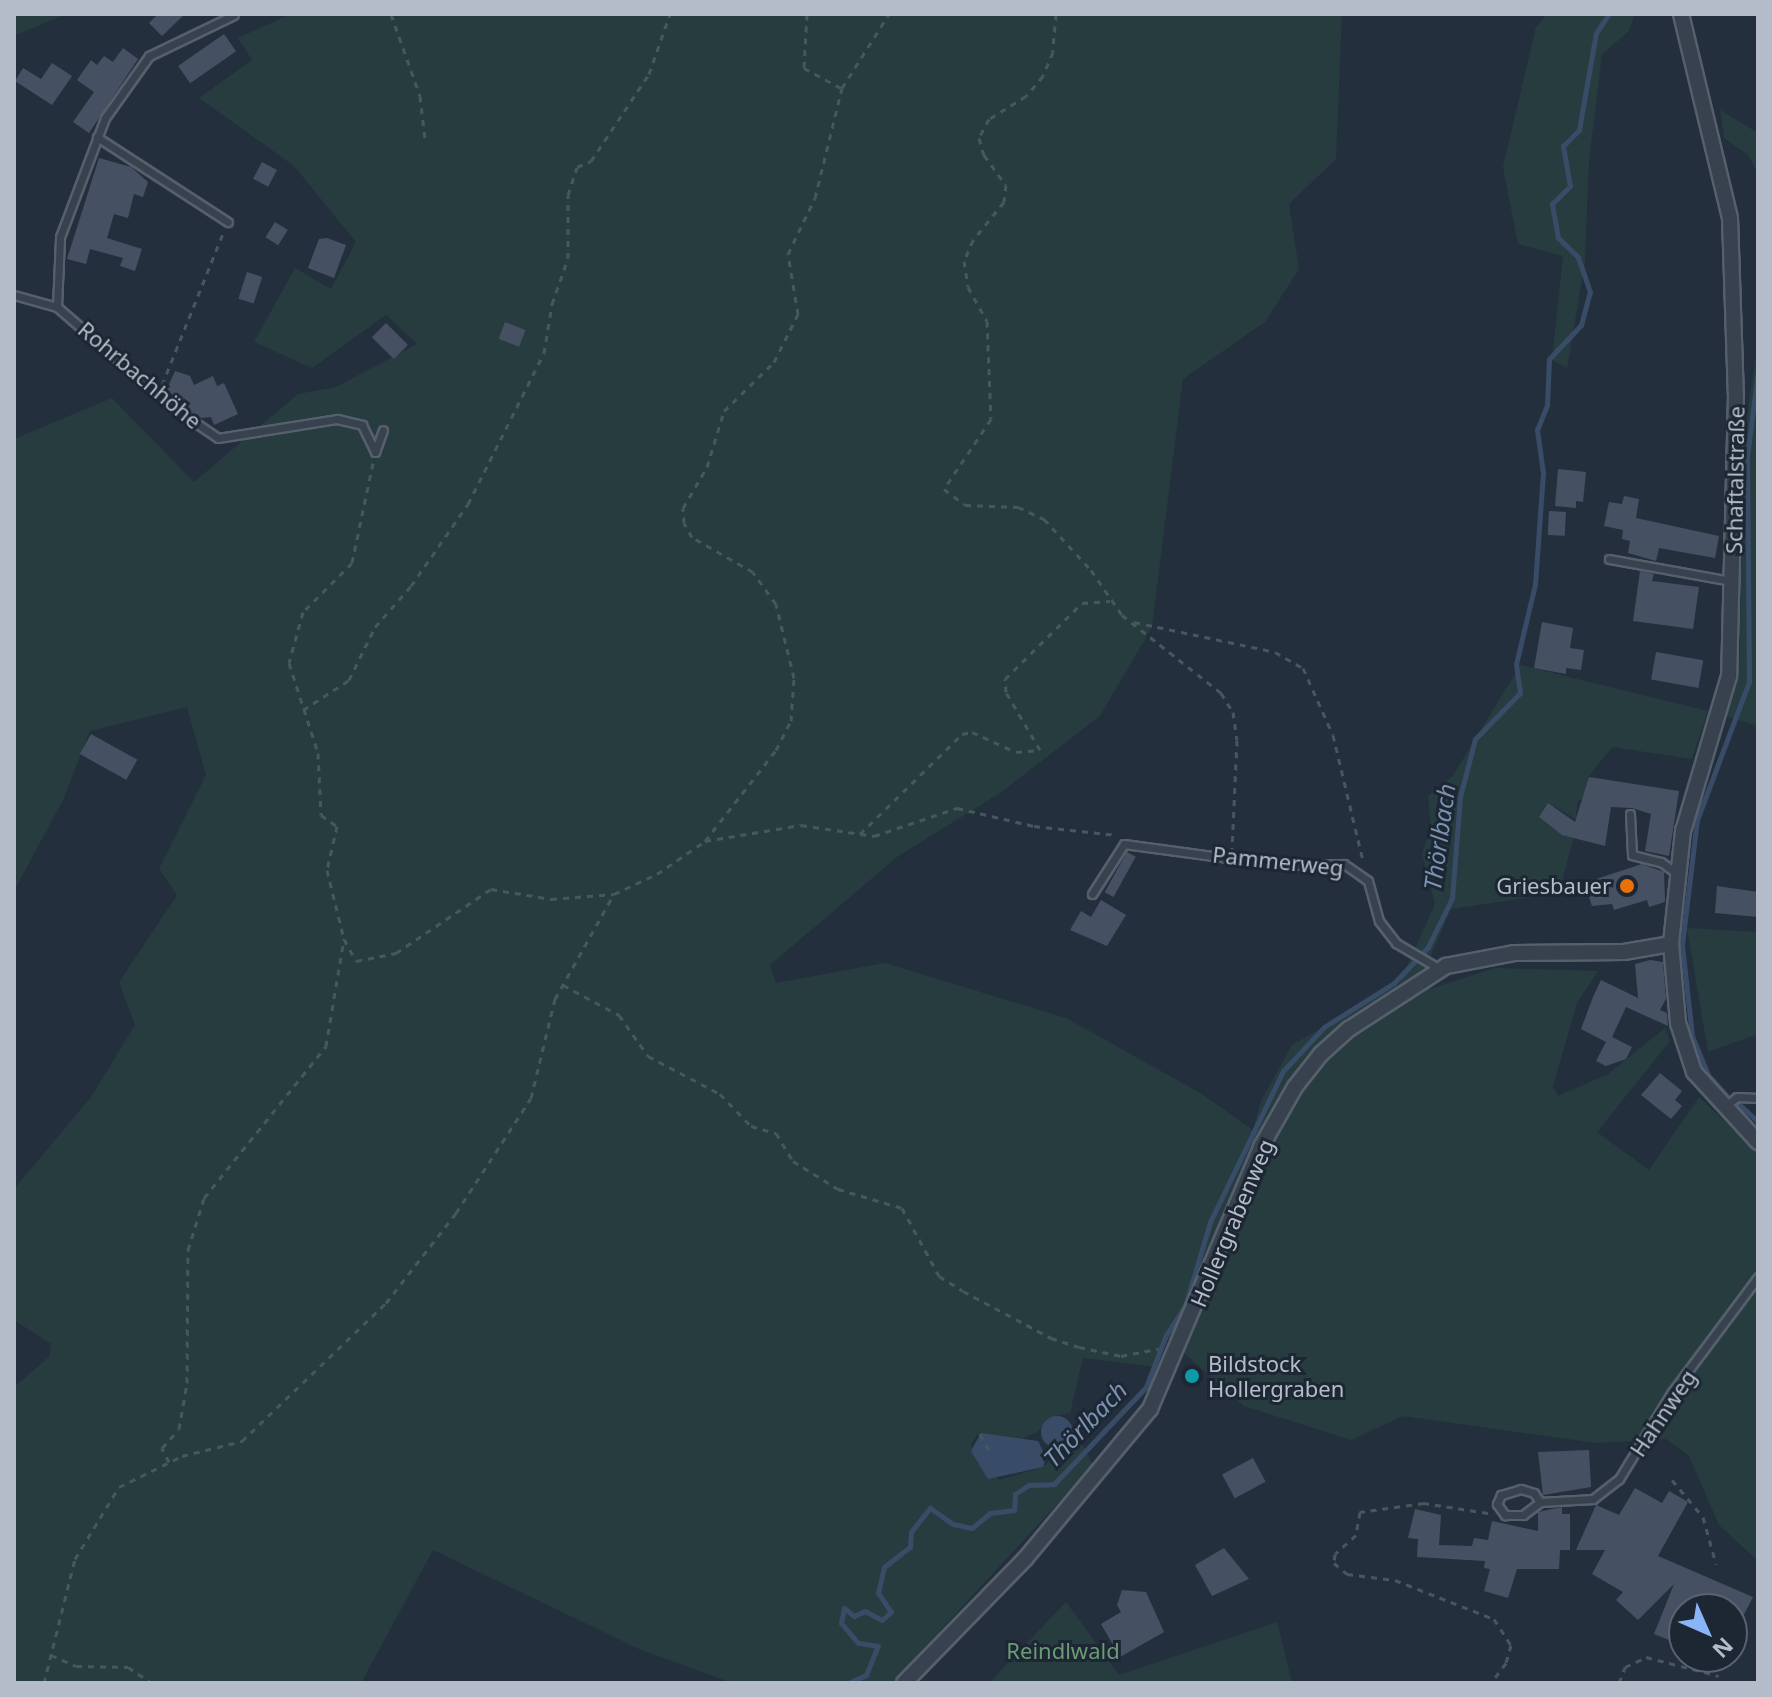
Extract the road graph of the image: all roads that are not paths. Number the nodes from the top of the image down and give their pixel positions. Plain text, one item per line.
1 (1681, 14) edge
2 (234, 15) edge
3 (97, 137) junction
4 (228, 222) road end
5 (14, 295) edge
6 (57, 307) junction
7 (383, 430) dead end
8 (1609, 559) dead end
9 (1733, 582) junction
10 (1630, 814) dead end
11 (1676, 873) junction
12 (1092, 894) dead end
13 (1671, 944) junction
14 (1440, 969) junction
15 (1758, 1098) edge
16 (1724, 1107) junction
17 (1758, 1142) edge
18 (1758, 1277) edge
19 (1540, 1502) junction
20 (904, 1683) edge

1 - 9 street, Schaftalstraße
2 - 3 lane, Rohrbachhöhe
3 - 4 lane
3 - 6 lane, Rohrbachhöhe
5 - 6 lane, Rohrbachhöhe
6 - 7 lane, Rohrbachhöhe
8 - 9 lane
9 - 11 street, Schaftalstraße
10 - 11 lane
11 - 13 street, Schaftalstraße
12 - 14 lane, Pammerweg
13 - 14 street, Hollergrabenweg
13 - 16 street, Schaftalstraße
14 - 20 street, Hollergrabenweg
15 - 16 lane
16 - 17 street, Schaftalstraße
18 - 19 lane, Hahnweg
19 - 19 lane, Hahnweg

